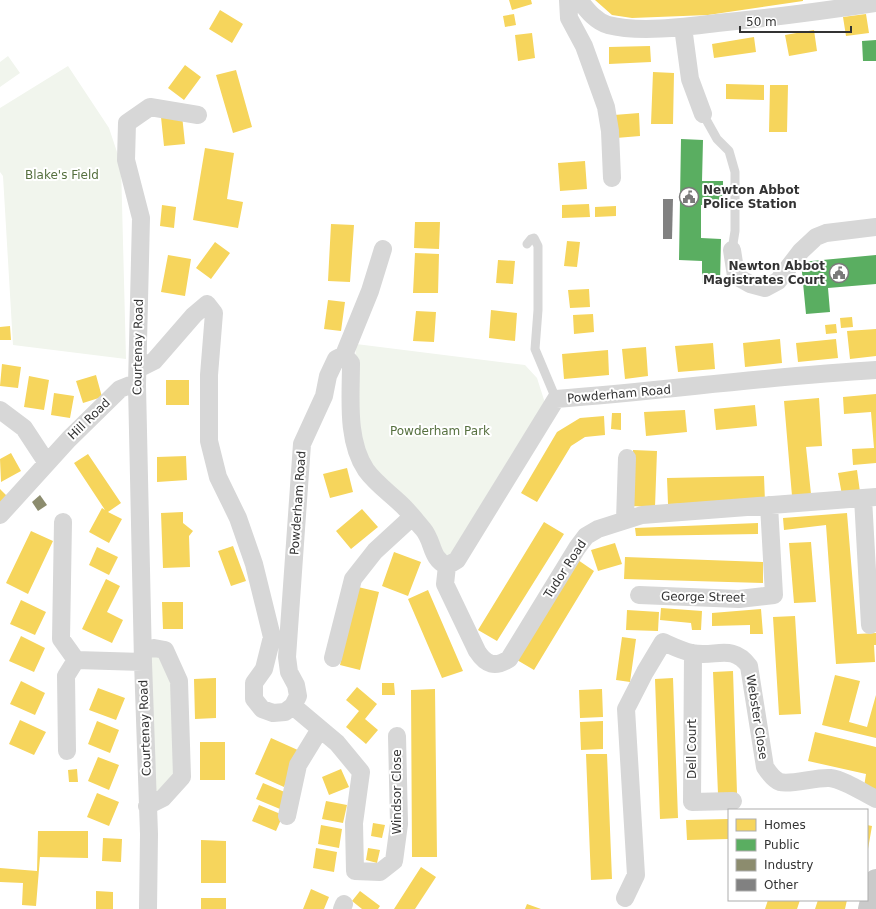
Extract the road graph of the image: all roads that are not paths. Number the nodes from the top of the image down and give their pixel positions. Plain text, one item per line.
1 (568, 0) edge
2 (579, 0) edge
3 (876, 2) edge
4 (683, 27) junction
5 (703, 114) joint
6 (198, 115) dead end
7 (612, 178) dead end
8 (876, 227) edge
9 (527, 244) dead end
10 (383, 249) dead end
11 (732, 250) joint
12 (344, 355) junction
13 (876, 370) edge
14 (137, 377) junction
15 (556, 399) junction
16 (0, 410) edge
17 (627, 458) dead end
18 (47, 463) junction
19 (869, 497) edge
20 (769, 506) junction
21 (0, 516) edge
22 (412, 517) junction
23 (625, 520) junction
24 (63, 522) dead end
25 (447, 566) junction
26 (639, 595) dead end
27 (870, 625) dead end
28 (692, 654) junction
29 (143, 656) junction
30 (333, 658) dead end
31 (76, 660) junction
32 (293, 706) junction
33 (320, 729) junction
34 (397, 736) dead end
35 (67, 751) dead end
36 (876, 799) edge
37 (733, 801) dead end
38 (147, 806) junction
39 (287, 816) dead end
40 (876, 880) edge
41 (625, 898) dead end
42 (148, 909) edge
43 (869, 909) edge

1 - 7 street
2 - 4 street
3 - 4 street
4 - 5 street
5 - 11 lane
6 - 14 street, Courtenay Road
8 - 11 street
9 - 15 lane
10 - 12 street
12 - 22 street
12 - 32 street, Powderham Road
13 - 15 street, Powderham Road
14 - 18 street, Hill Road
14 - 29 street, Courtenay Road
14 - 32 street
15 - 25 street, Powderham Road
16 - 18 street
17 - 23 street
18 - 21 street, Hill Road
19 - 20 street, Tudor Road
19 - 27 street
20 - 23 street, Tudor Road
20 - 26 street, George Street
22 - 25 street
22 - 30 street
23 - 25 street, Tudor Road
24 - 31 street
28 - 36 street, Webster Close
28 - 37 street, Dell Court
28 - 41 street, Webster Close
29 - 31 street
29 - 38 street, Courtenay Road
29 - 38 street
31 - 35 street
32 - 33 street, Windsor Close
33 - 34 street, Windsor Close
33 - 39 street
38 - 42 street, Courtenay Road
40 - 43 main road

